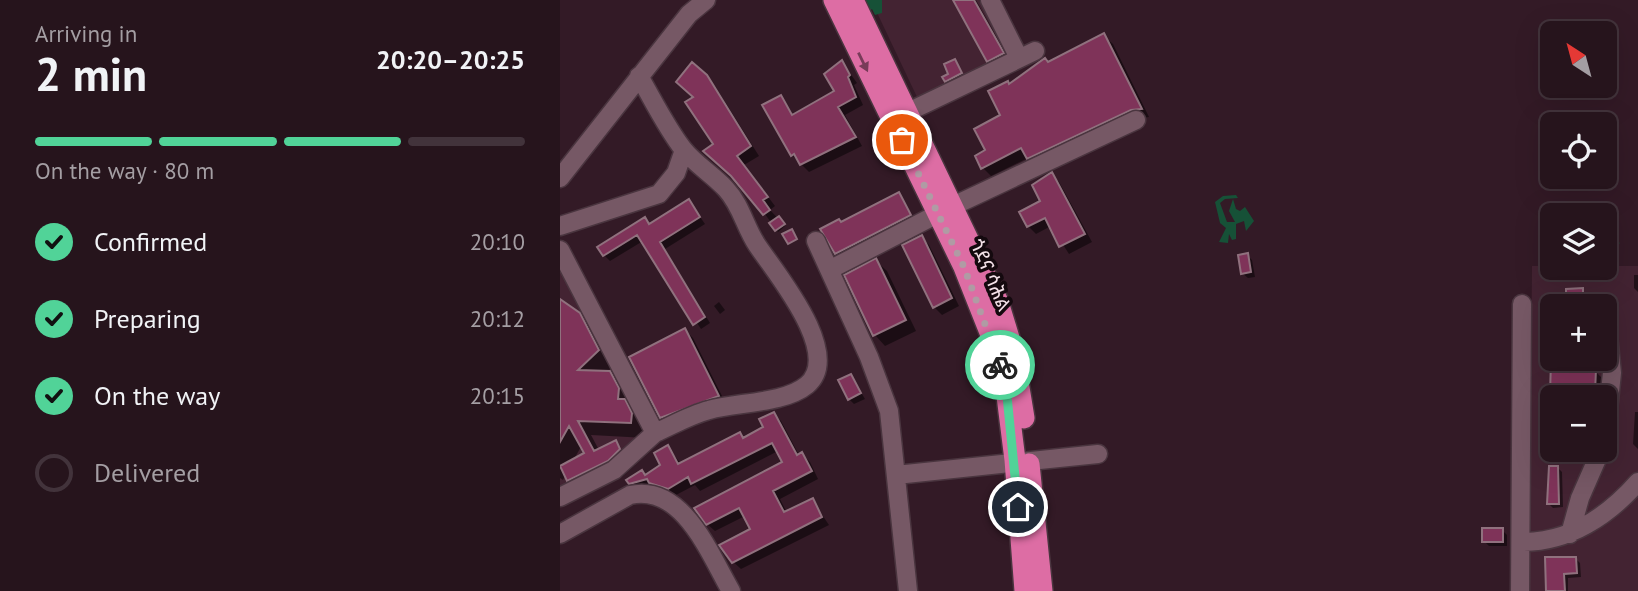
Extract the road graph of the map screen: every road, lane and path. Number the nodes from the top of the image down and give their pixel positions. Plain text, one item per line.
1 (706, 0) edge
2 (834, 0) edge
3 (853, 0) edge
4 (990, 0) edge
5 (639, 76) junction
6 (908, 112) junction
7 (1136, 120) dead end
8 (684, 150) junction
9 (560, 178) edge
10 (946, 210) junction
11 (560, 226) edge
12 (816, 241) dead end
13 (560, 250) edge
14 (831, 269) junction
15 (1522, 304) dead end
16 (655, 433) junction
17 (1098, 454) dead end
18 (1022, 460) junction
19 (1596, 462) edge
20 (896, 475) junction
21 (1638, 482) edge
22 (560, 497) edge
23 (560, 534) edge
24 (1570, 534) junction
25 (1523, 542) junction
26 (731, 591) edge
27 (908, 591) edge
28 (1025, 591) edge
29 (1042, 591) edge
30 (1520, 591) edge

1 - 5 street
2 -> 10 highway, ጎደና ሳሕል
3 - 6 highway, ጎደና ሳሕል
4 - 6 street
5 - 8 street
5 - 9 street
6 - 10 highway, ጎደና ሳሕል
7 - 10 street
8 - 11 street
8 - 16 street
10 - 14 street
10 - 18 highway, ጎደና ሳሕል
12 - 14 street
13 - 16 street
14 - 20 street
15 - 25 street
16 - 22 street
17 - 18 street
18 - 20 street
18 - 28 highway, ጎደና ሳሕል
18 - 29 highway, ጎደና ሳሕል
19 - 24 street
20 - 27 street
21 - 24 street
23 - 26 street
24 - 25 street
25 - 30 street

